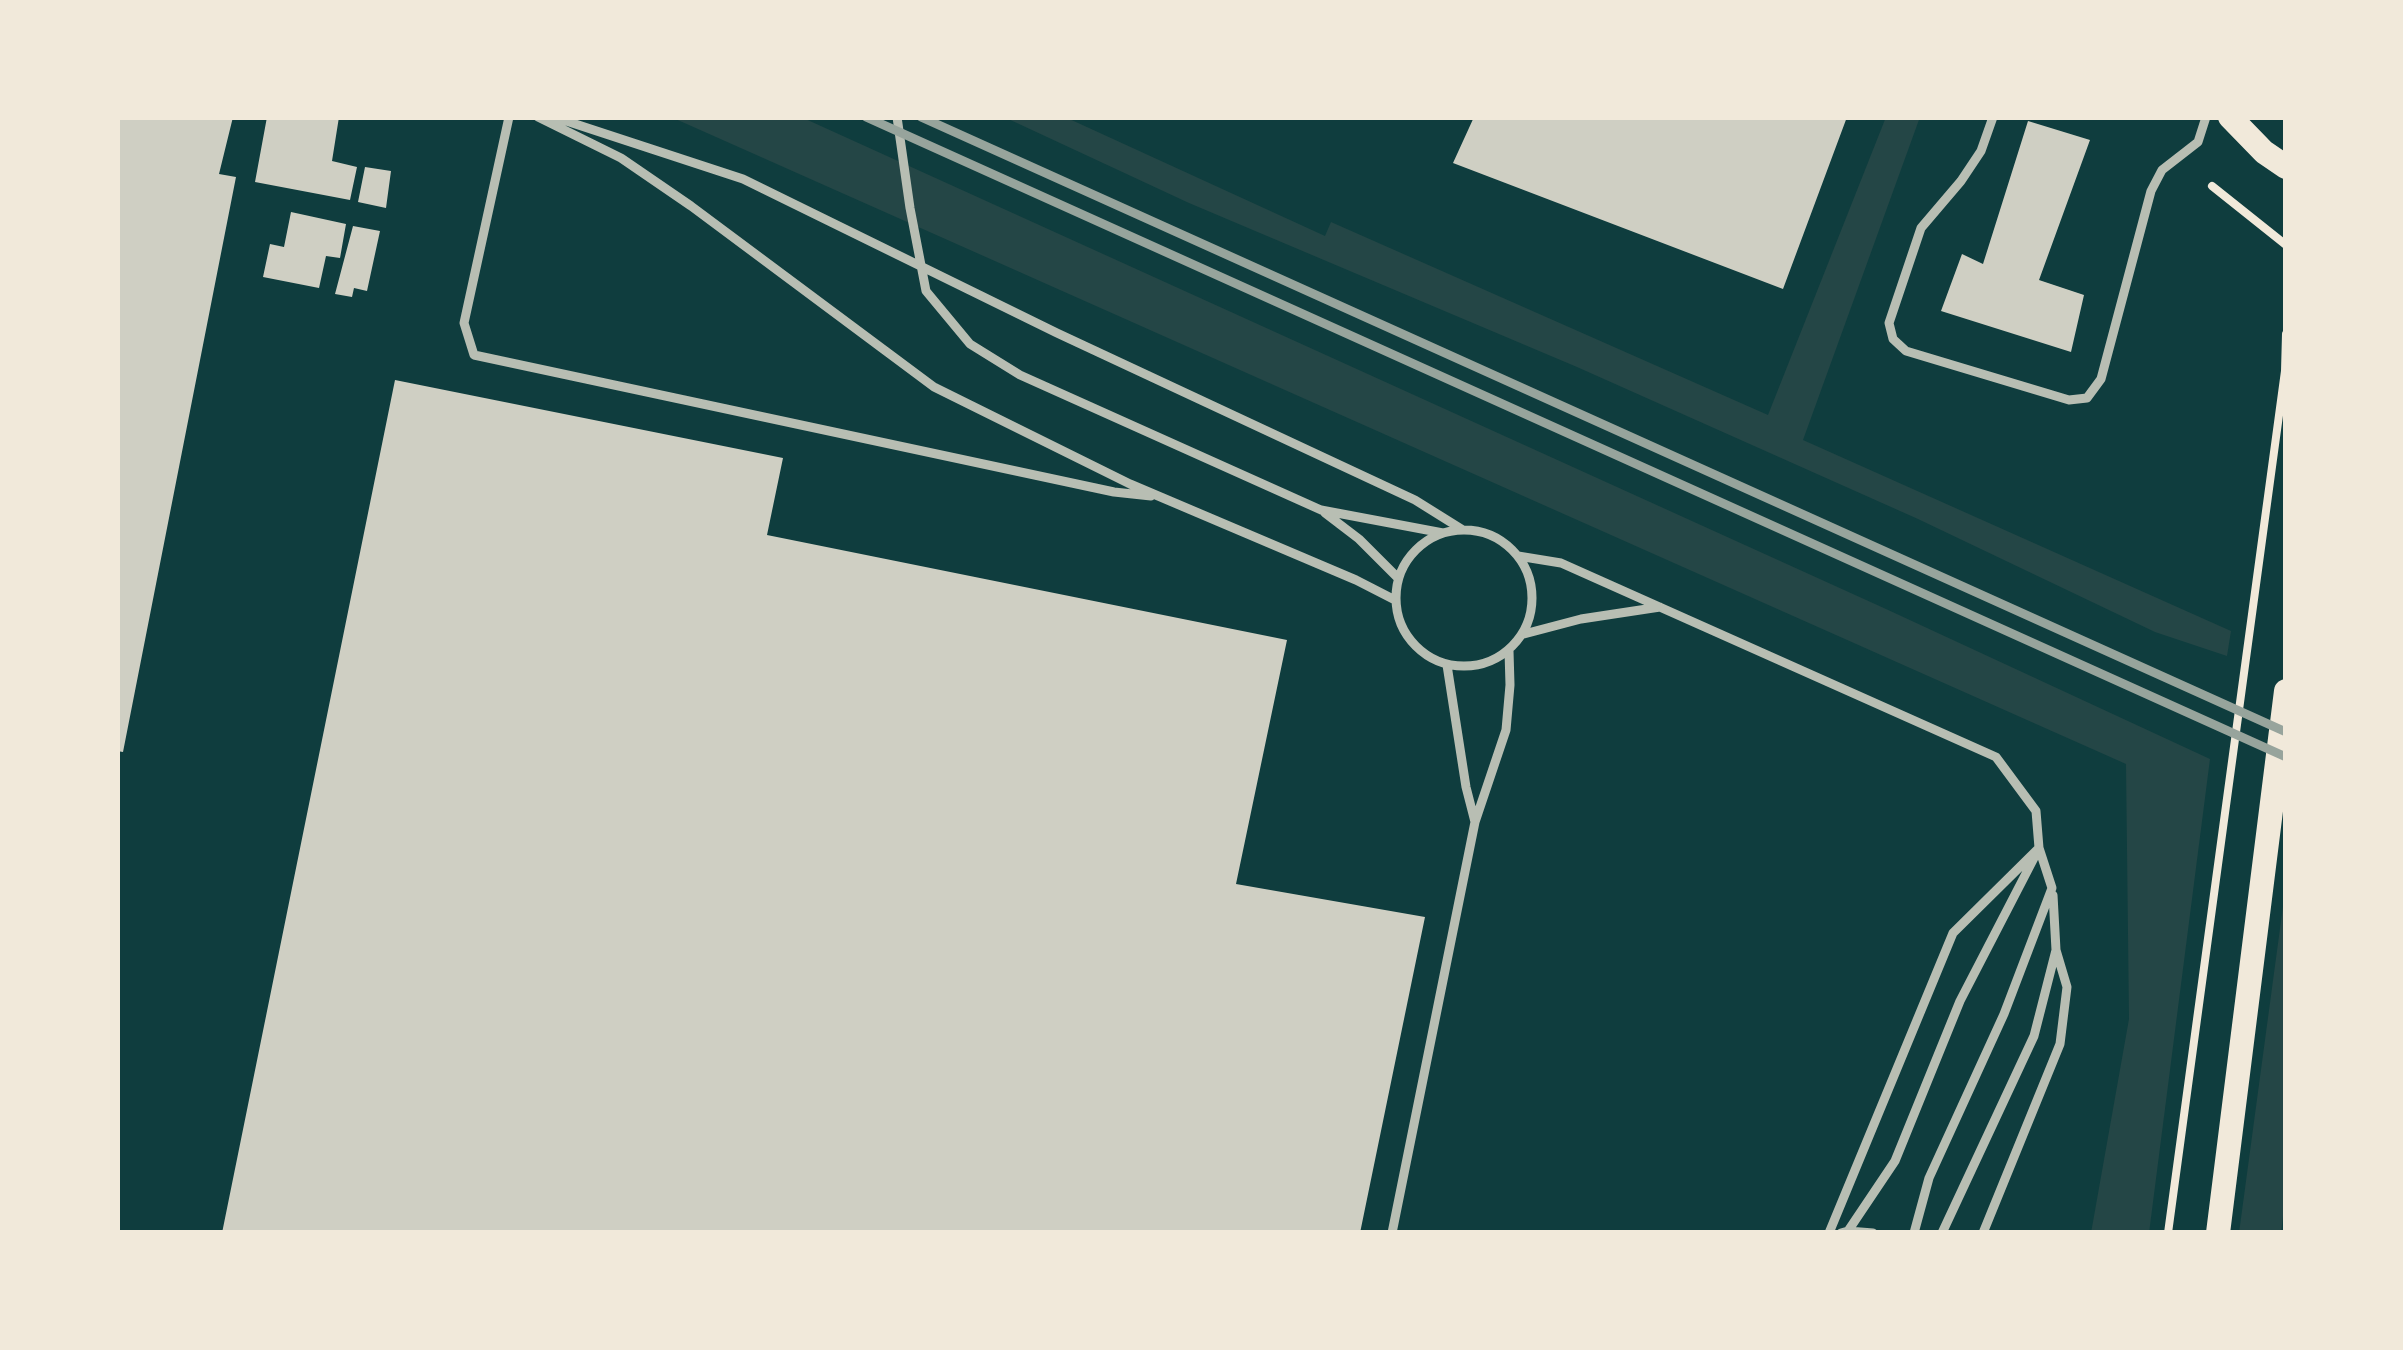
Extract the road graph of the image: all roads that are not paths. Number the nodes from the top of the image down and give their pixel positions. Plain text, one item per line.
1 (509, 117) edge
2 (538, 117) edge
3 (554, 117) edge
4 (896, 117) edge
5 (1994, 117) edge
6 (2206, 117) edge
7 (2230, 117) edge
8 (2286, 166) edge
9 (1162, 497) junction
10 (1321, 510) junction
11 (1463, 530) junction
12 (1442, 533) junction
13 (1518, 556) junction
14 (1398, 578) junction
15 (1395, 600) junction
16 (1660, 607) junction
17 (1523, 635) junction
18 (1509, 651) junction
19 (1447, 665) junction
20 (2286, 692) edge
21 (1475, 822) junction
22 (2039, 848) junction
23 (2052, 887) junction
24 (2056, 950) junction
25 (1845, 1232) edge
26 (1391, 1233) edge
27 (1829, 1233) edge
28 (1873, 1233) edge
29 (1914, 1233) edge
30 (1942, 1233) edge
31 (1982, 1233) edge
32 (2218, 1233) edge

1 - 9 lane
2 - 9 lane
3 - 11 lane
4 - 10 lane
5 - 6 lane
7 - 8 main road
9 - 15 lane
10 - 12 lane
10 - 14 lane
11 - 12 lane
11 - 13 lane
12 - 14 lane
13 - 16 lane
13 - 17 lane
14 - 15 lane
15 - 19 lane
16 - 17 lane
16 - 22 lane
17 - 18 lane
18 - 19 lane
18 - 21 lane
19 - 21 lane
20 - 32 main road
21 - 26 lane
22 - 23 lane
22 - 25 lane
22 - 27 lane
23 - 24 lane
23 - 29 lane
24 - 30 lane
24 - 31 lane
25 - 28 lane

